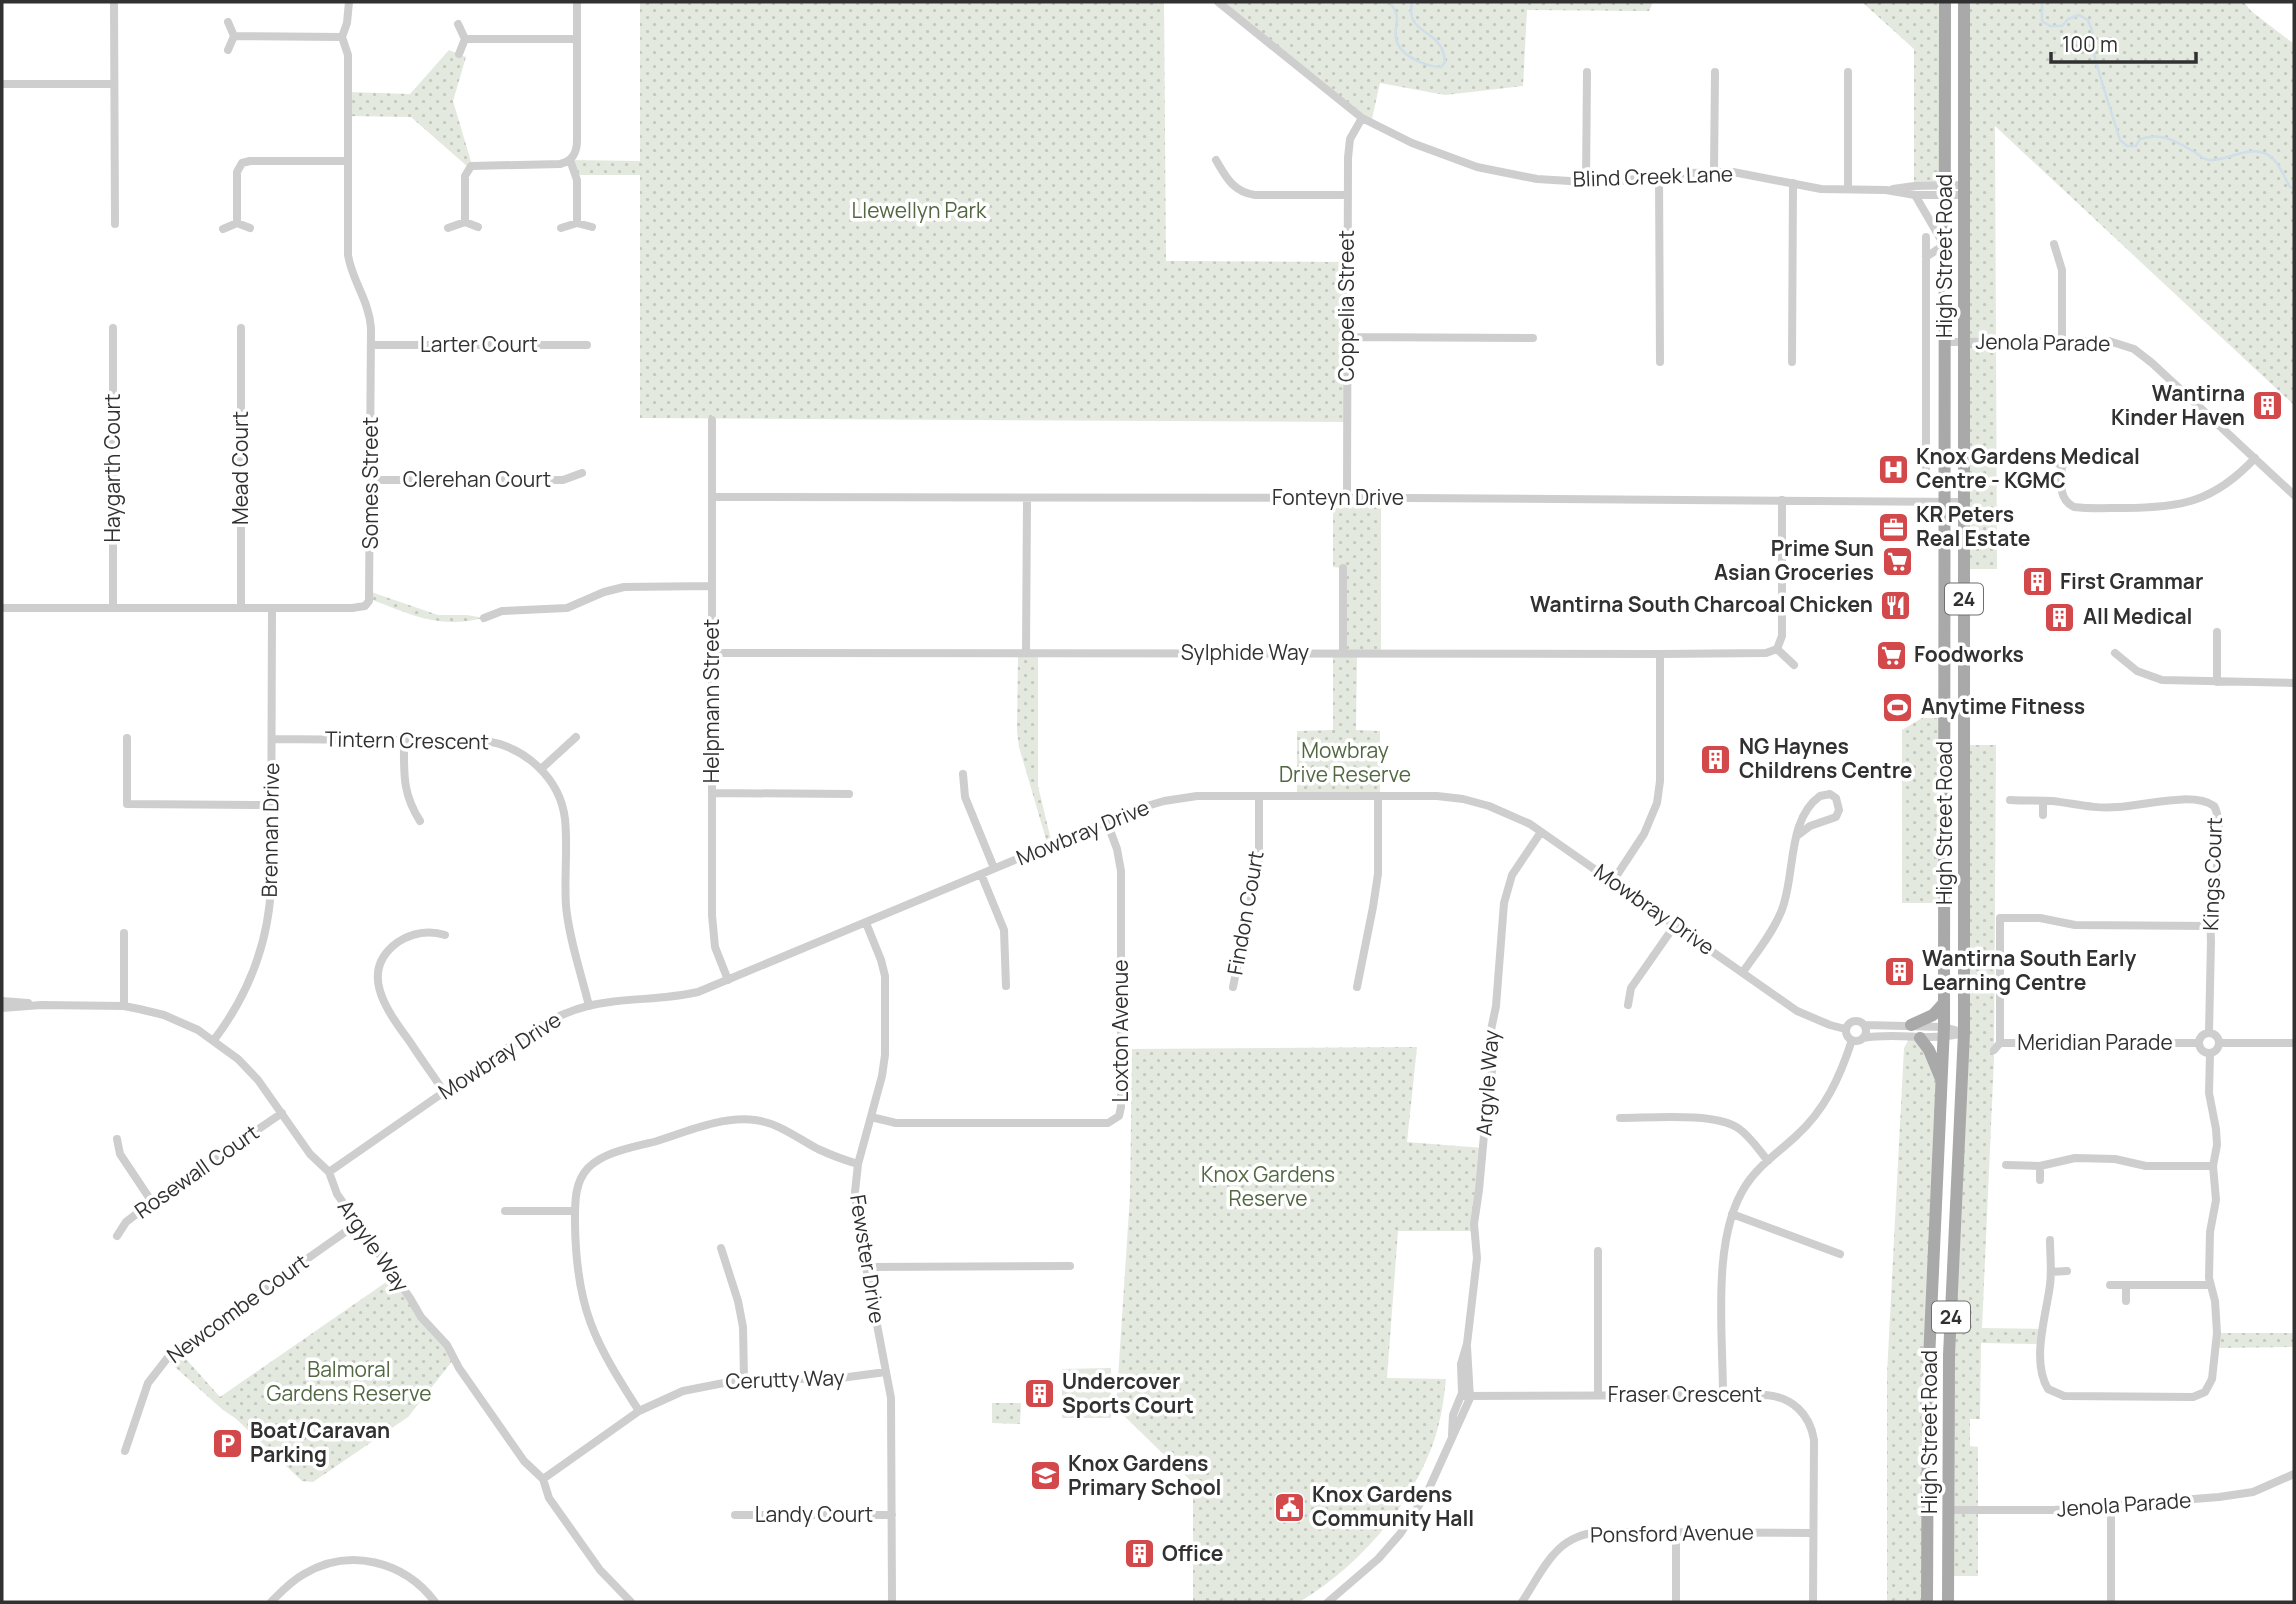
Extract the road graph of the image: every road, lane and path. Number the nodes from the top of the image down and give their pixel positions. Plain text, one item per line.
1 (114, 2) edge
2 (349, 2) edge
3 (577, 2) edge
4 (1218, 2) edge
5 (1945, 2) edge
6 (1964, 2) edge
7 (228, 22) dead end
8 (458, 24) dead end
9 (234, 36) junction
10 (342, 37) junction
11 (465, 39) junction
12 (577, 39) junction
13 (228, 50) dead end
14 (459, 54) dead end
15 (1587, 72) dead end
16 (1715, 72) dead end
17 (1848, 72) dead end
18 (2, 84) edge
19 (113, 84) junction
20 (1362, 118) junction
21 (570, 160) junction
22 (1216, 160) dead end
23 (348, 161) junction
24 (1714, 172) junction
25 (1659, 176) junction
26 (1587, 182) junction
27 (1793, 183) junction
28 (1848, 190) junction
29 (1886, 190) junction
30 (1964, 190) junction
31 (1944, 191) junction
32 (1347, 195) junction
33 (1915, 195) junction
34 (465, 222) junction
35 (237, 223) junction
36 (577, 223) junction
37 (115, 224) dead end
38 (478, 227) dead end
39 (592, 227) dead end
40 (250, 228) dead end
41 (223, 229) dead end
42 (448, 229) dead end
43 (561, 229) dead end
44 (1926, 237) dead end
45 (2054, 244) dead end
46 (1944, 245) junction
47 (1926, 257) junction
48 (113, 328) dead end
49 (241, 328) dead end
50 (1347, 337) junction
51 (1533, 338) dead end
52 (2062, 341) junction
53 (1944, 342) junction
54 (1964, 342) junction
55 (372, 345) junction
56 (587, 345) dead end
57 (1660, 362) dead end
58 (1792, 362) dead end
59 (712, 420) dead end
60 (1927, 443) junction
61 (2255, 458) junction
62 (1944, 459) junction
63 (2051, 459) dead end
64 (2072, 459) dead end
65 (2062, 466) junction
66 (1927, 472) dead end
67 (582, 473) dead end
68 (371, 480) junction
69 (2294, 495) edge
70 (712, 497) junction
71 (1027, 498) junction
72 (1347, 498) junction
73 (1782, 500) junction
74 (1944, 502) junction
75 (1964, 502) junction
76 (1343, 568) dead end
77 (711, 586) junction
78 (2, 608) edge
79 (113, 608) junction
80 (241, 608) junction
81 (272, 608) junction
82 (484, 618) dead end
83 (2217, 632) dead end
84 (1777, 649) junction
85 (1027, 652) junction
86 (712, 653) junction
87 (1343, 653) junction
88 (2115, 653) dead end
89 (1660, 654) junction
90 (1794, 665) dead end
91 (2217, 682) junction
92 (2294, 683) edge
93 (1964, 695) junction
94 (1944, 726) junction
95 (576, 737) dead end
96 (127, 738) dead end
97 (272, 739) junction
98 (404, 740) junction
99 (541, 769) junction
100 (963, 774) dead end
101 (712, 793) junction
102 (849, 794) dead end
103 (1259, 796) junction
104 (1378, 796) junction
105 (2010, 800) dead end
106 (2043, 801) junction
107 (271, 805) junction
108 (2043, 816) dead end
109 (420, 821) dead end
110 (1107, 822) junction
111 (1541, 832) junction
112 (1798, 835) junction
113 (994, 868) junction
114 (981, 874) junction
115 (1613, 881) junction
116 (866, 923) junction
117 (1675, 925) junction
118 (2209, 926) junction
119 (124, 933) dead end
120 (445, 935) dead end
121 (1742, 972) junction
122 (728, 980) junction
123 (1006, 986) dead end
124 (1233, 987) dead end
125 (1357, 987) dead end
126 (2, 1001) edge
127 (1944, 1003) junction
128 (41, 1005) junction
129 (1628, 1005) dead end
130 (124, 1006) junction
131 (589, 1006) junction
132 (2, 1008) edge
133 (1911, 1025) junction
134 (1864, 1026) junction
135 (1846, 1029) junction
136 (1944, 1032) junction
137 (2209, 1032) junction
138 (1964, 1033) junction
139 (1863, 1038) junction
140 (1920, 1038) junction
141 (214, 1040) junction
142 (1852, 1040) junction
143 (2199, 1043) junction
144 (2220, 1043) junction
145 (2294, 1043) edge
146 (2210, 1053) junction
147 (1943, 1086) junction
148 (444, 1092) junction
149 (282, 1113) junction
150 (871, 1117) junction
151 (1620, 1118) dead end
152 (117, 1139) dead end
153 (1768, 1161) junction
154 (858, 1164) junction
155 (2006, 1165) dead end
156 (2040, 1166) junction
157 (2213, 1166) junction
158 (329, 1172) junction
159 (2040, 1180) dead end
160 (152, 1202) junction
161 (505, 1211) dead end
162 (575, 1212) junction
163 (1732, 1214) junction
164 (358, 1223) junction
165 (117, 1236) dead end
166 (2050, 1240) dead end
167 (720, 1248) dead end
168 (1598, 1251) dead end
169 (1840, 1254) dead end
170 (1954, 1257) junction
171 (1070, 1266) dead end
172 (867, 1267) junction
173 (1934, 1267) junction
174 (2067, 1271) dead end
175 (2051, 1272) junction
176 (2110, 1285) dead end
177 (2126, 1285) junction
178 (2210, 1285) junction
179 (2126, 1301) dead end
180 (886, 1372) junction
181 (744, 1378) junction
182 (1466, 1393) junction
183 (1598, 1395) junction
184 (1723, 1395) junction
185 (639, 1411) junction
186 (125, 1451) dead end
187 (2293, 1477) edge
188 (543, 1479) junction
189 (2111, 1505) junction
190 (1949, 1510) junction
191 (735, 1515) dead end
192 (892, 1515) junction
193 (1813, 1532) junction
194 (1676, 1533) junction
195 (271, 1602) edge
196 (435, 1602) edge
197 (631, 1602) edge
198 (892, 1602) edge
199 (1328, 1602) edge
200 (1522, 1602) edge
201 (1676, 1602) edge
202 (1813, 1602) edge
203 (1927, 1602) edge
204 (1948, 1602) edge
205 (2111, 1602) edge

1 - 19 street
2 - 10 street, Somes Street
3 - 12 street
4 - 20 street, Blind Creek Lane
5 - 31 main road, High Street Road / 24
6 - 30 main road, High Street Road / 24
7 - 9 street
8 - 11 street
9 - 10 street
9 - 13 street
10 - 23 street, Somes Street
11 - 12 street
11 - 14 street
12 - 21 street
15 - 26 street
16 - 24 street
17 - 28 street
18 - 19 street
19 - 37 street
20 - 26 street, Blind Creek Lane
20 - 32 street, Coppelia Street
21 - 34 street
21 - 36 street
22 - 32 street
23 - 35 street
23 - 55 street, Somes Street
24 - 25 street, Blind Creek Lane
24 - 27 street, Blind Creek Lane
25 - 26 street, Blind Creek Lane
25 - 57 street
27 - 28 street, Blind Creek Lane
27 - 58 street
28 - 29 street, Blind Creek Lane
29 - 31 street, Blind Creek Lane
29 - 33 street, Blind Creek Lane
30 - 31 street, Blind Creek Lane
30 - 54 main road, High Street Road / 24
31 - 33 street, Blind Creek Lane
31 - 46 main road, High Street Road / 24
32 - 50 street, Coppelia Street
33 - 46 street
34 - 38 street
34 - 42 street
35 - 40 street
35 - 41 street
36 - 39 street
36 - 43 street
44 - 47 street, High Street Road
45 - 52 street
46 - 47 street, High Street Road
46 - 53 main road, High Street Road / 24
47 - 60 street, High Street Road
48 - 79 street, Haygarth Court
49 - 80 street, Mead Court
50 - 51 street
50 - 72 street, Coppelia Street
52 - 54 street, Jenola Parade
52 - 61 street, Jenola Parade
53 - 54 street, Jenola Parade
53 - 62 main road, High Street Road / 24
54 - 75 main road, High Street Road / 24
55 - 56 street, Larter Court
55 - 68 street, Somes Street
59 - 70 street, Helpmann Street
60 - 62 street
60 - 66 street, High Street Road
61 - 65 street
61 - 69 street, Jenola Parade
62 - 74 main road, High Street Road / 24
63 - 65 street
64 - 65 street
67 - 68 street, Clerehan Court
68 - 81 street, Somes Street
70 - 71 street, Fonteyn Drive
70 - 77 street, Helpmann Street
71 - 72 street, Fonteyn Drive
71 - 85 street
72 - 73 street, Fonteyn Drive
73 - 74 street, Fonteyn Drive
73 - 84 street
74 - 75 street, Fonteyn Drive
74 - 94 main road, High Street Road / 24
75 - 93 main road, High Street Road / 24
76 - 87 street
77 - 82 street
77 - 86 street, Helpmann Street
78 - 79 street, Somes Street
79 - 80 street, Somes Street
80 - 81 street, Somes Street
81 - 97 street, Brennan Drive
83 - 91 street
84 - 89 street, Sylphide Way
84 - 90 street
85 - 86 street, Sylphide Way
85 - 87 street, Sylphide Way
86 - 101 street, Helpmann Street
87 - 89 street, Sylphide Way
88 - 91 street
89 - 115 street
91 - 92 street
93 - 94 main road
93 - 138 main road, High Street Road / 24
94 - 127 main road, High Street Road / 24
95 - 99 street
96 - 107 street
97 - 98 street, Tintern Crescent
97 - 107 street, Brennan Drive
98 - 99 street, Tintern Crescent
98 - 109 street
99 - 131 street, Tintern Crescent
100 - 113 street
101 - 102 street
101 - 122 street, Helpmann Street
103 - 104 street, Mowbray Drive
103 - 110 street, Mowbray Drive
103 - 124 street, Findon Court
104 - 111 street, Mowbray Drive
104 - 125 street
105 - 106 street, Kings Court
106 - 108 street
106 - 118 street, Kings Court
107 - 141 street, Brennan Drive
110 - 113 street, Mowbray Drive
110 - 150 street, Loxton Avenue
111 - 115 street, Mowbray Drive
111 - 182 street, Argyle Way
112 - 112 street
112 - 121 street
113 - 114 street, Mowbray Drive
114 - 116 street, Mowbray Drive
114 - 123 street
115 - 117 street, Mowbray Drive
116 - 122 street, Mowbray Drive
116 - 150 street, Fewster Drive
117 - 121 street, Mowbray Drive
117 - 129 street
118 - 137 street, Kings Court
118 - 143 street, Meridian Parade
119 - 130 street
120 - 148 street
121 - 135 street, Mowbray Drive
122 - 131 street, Mowbray Drive
126 - 128 street, Argyle Way
127 - 133 main road
127 - 136 main road, High Street Road / 24
128 - 130 street, Argyle Way
128 - 132 street, Argyle Way
130 - 141 street, Argyle Way
131 - 148 street, Mowbray Drive
133 - 134 street, Mowbray Drive
133 - 136 street, Mowbray Drive
134 - 135 street, Mowbray Drive
134 - 139 street
135 - 142 street
136 - 138 street, Mowbray Drive
136 - 140 street, Mowbray Drive
136 - 147 main road, High Street Road / 24
137 - 143 street
137 - 144 street
138 - 170 main road, High Street Road / 24
139 - 140 street, Mowbray Drive
139 - 142 street, Mowbray Drive
140 - 147 main road
141 - 149 street, Argyle Way
142 - 153 street
143 - 146 street
144 - 145 street
144 - 146 street
146 - 157 street
147 - 173 main road, High Street Road / 24
148 - 158 street, Mowbray Drive
149 - 158 street, Argyle Way
149 - 160 street, Rosewall Court
150 - 154 street, Fewster Drive
151 - 153 street
152 - 160 street
153 - 163 street
154 - 162 street
154 - 172 street, Fewster Drive
155 - 156 street
156 - 157 street
156 - 159 street
157 - 178 street
158 - 164 street, Argyle Way
160 - 165 street, Rosewall Court
161 - 162 street
162 - 185 street
163 - 169 street
163 - 184 street
164 - 186 street, Newcombe Court
164 - 188 street, Argyle Way
166 - 175 street
167 - 181 street
168 - 183 street
170 - 173 main road
170 - 190 main road, High Street Road / 24
171 - 172 street
172 - 180 street, Fewster Drive
173 - 203 main road, High Street Road / 24
174 - 175 street
175 - 178 street
176 - 177 street
177 - 178 street
177 - 179 street
180 - 181 street, Cerutty Way
180 - 192 street, Fewster Drive
181 - 185 street, Cerutty Way
182 - 183 street, Fraser Crescent
182 - 199 street
183 - 184 street, Fraser Crescent
184 - 193 street, Fraser Crescent
185 - 188 street, Cerutty Way
187 - 189 street, Jenola Parade
188 - 197 street, Argyle Way
189 - 190 street, Jenola Parade
189 - 205 street
190 - 204 main road, High Street Road / 24
191 - 192 street, Landy Court
192 - 198 street, Fewster Drive
193 - 194 street, Ponsford Avenue
193 - 202 street, Fraser Crescent
194 - 200 street, Ponsford Avenue
194 - 201 street
195 - 196 street

